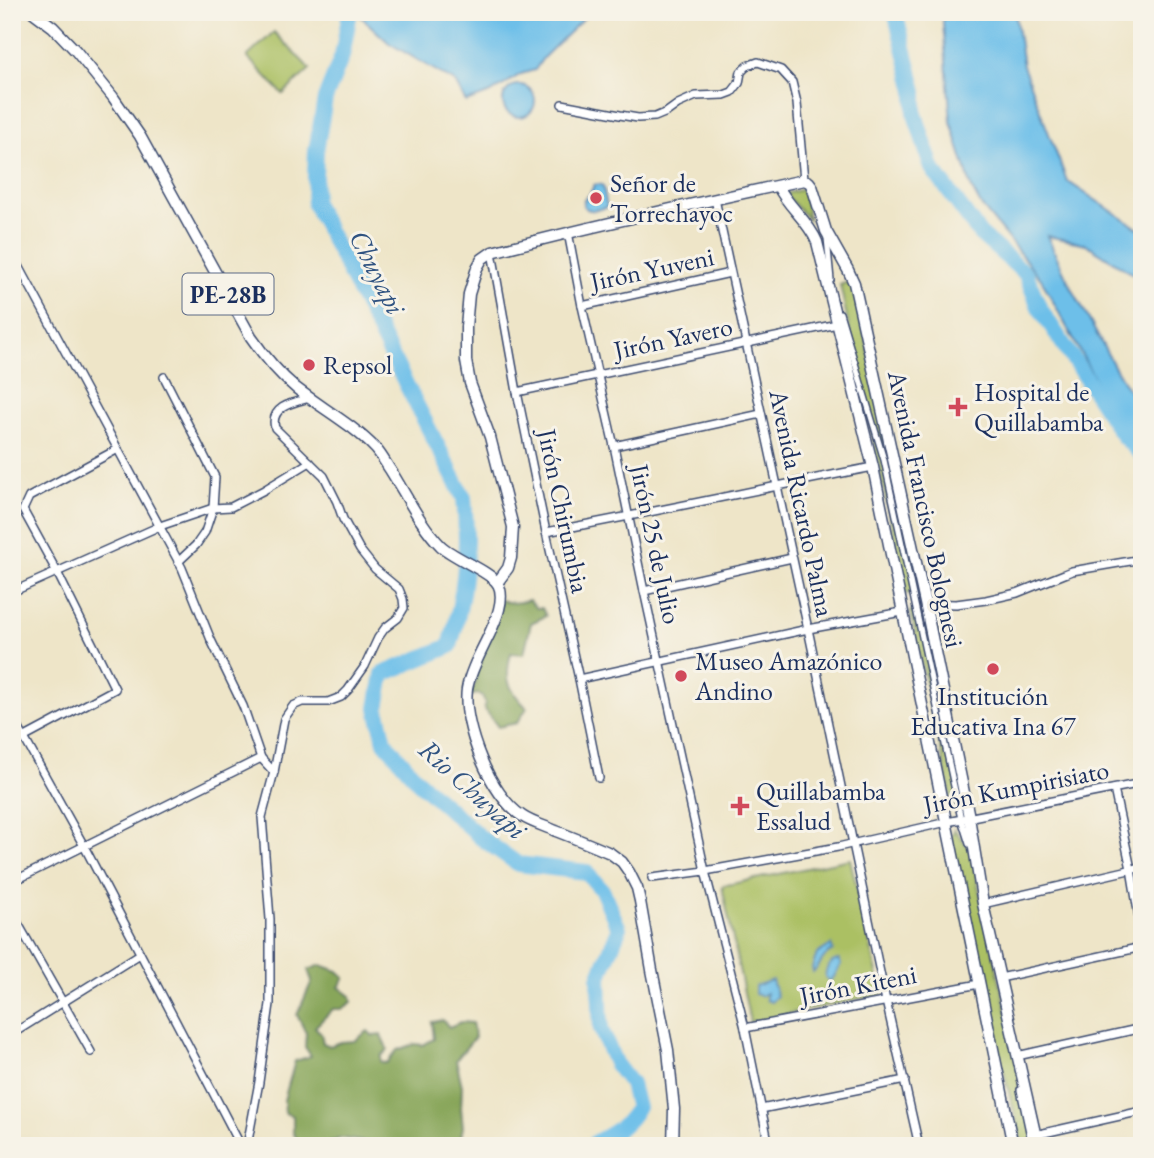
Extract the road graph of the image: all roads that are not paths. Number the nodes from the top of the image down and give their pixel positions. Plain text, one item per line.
1 (33, 12) edge
2 (562, 104) dead end
3 (804, 180) junction
4 (778, 186) junction
5 (715, 199) junction
6 (827, 231) junction
7 (568, 232) junction
8 (492, 252) junction
9 (12, 253) edge
10 (21, 269) junction
11 (730, 273) junction
12 (12, 274) edge
13 (851, 276) junction
14 (828, 285) junction
15 (582, 306) junction
16 (837, 324) junction
17 (746, 344) junction
18 (598, 375) junction
19 (164, 377) dead end
20 (517, 392) junction
21 (311, 398) junction
22 (761, 414) junction
23 (614, 446) junction
24 (118, 449) junction
25 (310, 462) junction
26 (873, 467) junction
27 (777, 485) junction
28 (213, 508) junction
29 (630, 517) junction
30 (160, 526) junction
31 (546, 532) junction
32 (792, 558) junction
33 (1142, 559) edge
34 (178, 562) junction
35 (57, 572) junction
36 (497, 583) junction
37 (644, 591) junction
38 (12, 592) edge
39 (925, 603) junction
40 (902, 612) junction
41 (808, 629) junction
42 (660, 662) junction
43 (579, 679) junction
44 (12, 716) edge
45 (24, 738) junction
46 (12, 744) edge
47 (261, 758) junction
48 (274, 772) junction
49 (599, 778) dead end
50 (1142, 783) edge
51 (1114, 789) junction
52 (965, 818) junction
53 (947, 822) junction
54 (853, 844) junction
55 (84, 846) junction
56 (1142, 867) edge
57 (1131, 869) junction
58 (705, 871) junction
59 (652, 878) dead end
60 (12, 882) edge
61 (983, 904) junction
62 (12, 913) edge
63 (1142, 936) edge
64 (1142, 947) edge
65 (141, 954) junction
66 (1000, 978) junction
67 (979, 984) junction
68 (886, 1001) junction
69 (64, 1003) junction
70 (745, 1028) junction
71 (1142, 1028) edge
72 (12, 1034) edge
73 (91, 1052) dead end
74 (1017, 1056) junction
75 (905, 1080) junction
76 (761, 1109) junction
77 (1142, 1111) edge
78 (1035, 1142) edge
79 (241, 1146) edge
80 (247, 1146) edge
81 (673, 1146) edge
82 (769, 1146) edge
83 (919, 1146) edge
84 (1013, 1146) edge

1 - 21 main road, PE-28B
2 - 3 street
3 - 4 main road
3 - 6 main road, Avenida Francisco Bolognesi
4 - 5 main road
4 - 14 main road, Avenida Francisco Bolognesi
5 - 7 main road
5 - 11 street, Avenida Ricardo Palma
6 - 13 main road, Avenida Francisco Bolognesi
6 - 52 street
7 - 8 main road
7 - 15 street, Jirón 25 de Julio
8 - 20 street, Jirón Chirumbia
8 - 36 main road
9 - 10 street
10 - 12 street
10 - 24 street
11 - 15 street, Jirón Yuveni
11 - 17 street, Avenida Ricardo Palma
13 - 14 main road
13 - 39 main road, Avenida Francisco Bolognesi
14 - 16 main road, Avenida Francisco Bolognesi
15 - 18 street, Jirón 25 de Julio
16 - 17 street, Jirón Yavero
16 - 26 main road, Avenida Francisco Bolognesi
17 - 18 street, Jirón Yavero
17 - 22 street, Avenida Ricardo Palma
18 - 20 street, Jirón Yavero
18 - 23 street, Jirón 25 de Julio
19 - 28 street
20 - 31 street, Jirón Chirumbia
21 - 25 street
21 - 36 main road, PE-28B
22 - 23 street
22 - 27 street, Avenida Ricardo Palma
23 - 29 street, Jirón 25 de Julio
24 - 30 street
24 - 35 street
25 - 28 street
25 - 48 street
26 - 27 street
26 - 40 main road, Avenida Francisco Bolognesi
27 - 29 street
27 - 32 street, Avenida Ricardo Palma
28 - 30 street
28 - 34 street
29 - 31 street
29 - 37 street, Jirón 25 de Julio
30 - 34 street
30 - 35 street
31 - 43 street, Jirón Chirumbia
32 - 37 street
32 - 41 street, Avenida Ricardo Palma
33 - 39 street
34 - 47 street
35 - 38 street
35 - 45 street
36 - 81 main road
37 - 42 street, Jirón 25 de Julio
39 - 52 main road, Avenida Francisco Bolognesi
40 - 41 street
40 - 53 main road, Avenida Francisco Bolognesi
41 - 42 street
41 - 54 street, Avenida Ricardo Palma
42 - 43 street
42 - 58 street, Jirón 25 de Julio
43 - 49 street, Jirón Chirumbia
44 - 45 street
45 - 46 street
45 - 55 street
47 - 48 street
47 - 55 street
48 - 80 street
50 - 51 street, Jirón Kumpirisiato
51 - 52 street, Jirón Kumpirisiato
51 - 57 street
52 - 53 street, Jirón Kumpirisiato
52 - 61 main road, Avenida Francisco Bolognesi
53 - 54 street, Jirón Kumpirisiato
53 - 67 main road, Avenida Francisco Bolognesi
54 - 58 street, Jirón Kumpirisiato
54 - 68 street, Avenida Ricardo Palma
55 - 60 street
55 - 65 street
56 - 57 street
57 - 61 street
57 - 63 street
58 - 59 street, Jirón Kumpirisiato
58 - 70 street, Jirón 25 de Julio
61 - 66 main road, Avenida Francisco Bolognesi
61 - 78 street
62 - 69 street
64 - 66 street
65 - 69 street
65 - 79 street
66 - 74 main road, Avenida Francisco Bolognesi
67 - 68 street, Jirón Kiteni
67 - 84 main road, Avenida Francisco Bolognesi
68 - 70 street, Jirón Kiteni
68 - 75 street, Avenida Ricardo Palma
69 - 72 street
69 - 73 street
70 - 76 street, Jirón 25 de Julio
71 - 74 street
74 - 78 main road, Avenida Francisco Bolognesi
75 - 76 street
75 - 83 street, Avenida Ricardo Palma
76 - 82 street, Jirón 25 de Julio
77 - 78 street

